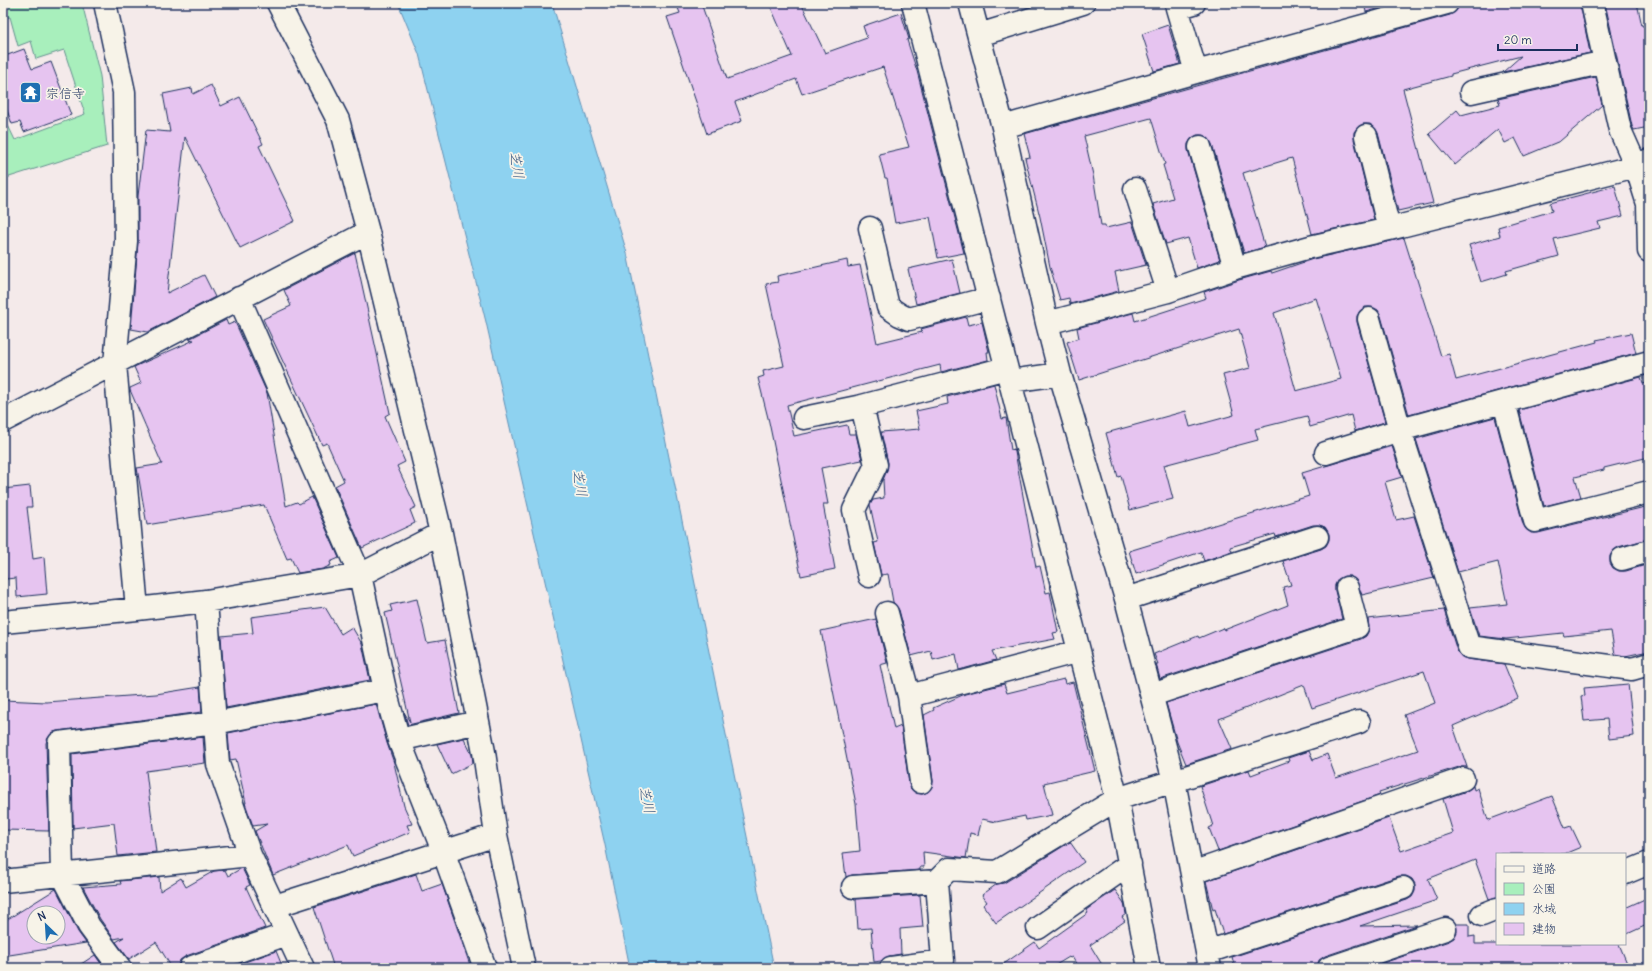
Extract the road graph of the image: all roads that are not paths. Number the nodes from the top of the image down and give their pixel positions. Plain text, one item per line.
1 (105, 3) edge
2 (278, 3) edge
3 (913, 3) edge
4 (970, 3) edge
5 (1083, 3) edge
6 (1194, 3) edge
7 (1446, 3) edge
8 (1592, 3) edge
9 (979, 35) junction
10 (1605, 62) junction
11 (1196, 72) junction
12 (1471, 92) dead end
13 (1003, 127) junction
14 (1366, 136) dead end
15 (1200, 147) dead end
16 (1642, 163) edge
17 (1135, 189) dead end
18 (1646, 190) edge
19 (870, 228) dead end
20 (1389, 229) junction
21 (368, 232) junction
22 (1649, 250) edge
23 (1235, 268) junction
24 (1168, 290) junction
25 (239, 298) junction
26 (989, 298) junction
27 (1369, 319) dead end
28 (1047, 323) junction
29 (1649, 362) edge
30 (115, 364) junction
31 (1008, 374) junction
32 (1060, 374) junction
33 (1504, 402) junction
34 (862, 406) junction
35 (804, 418) dead end
36 (3, 421) edge
37 (1400, 430) junction
38 (1326, 453) dead end
39 (1649, 492) edge
40 (441, 533) junction
41 (1317, 537) dead end
42 (1649, 551) edge
43 (1622, 559) dead end
44 (360, 575) junction
45 (869, 576) dead end
46 (1347, 588) dead end
47 (1126, 599) junction
48 (206, 600) junction
49 (137, 609) junction
50 (887, 613) dead end
51 (3, 622) edge
52 (1079, 651) junction
53 (1649, 664) edge
54 (385, 690) junction
55 (1152, 695) junction
56 (909, 696) junction
57 (478, 722) junction
58 (1359, 722) dead end
59 (215, 723) junction
60 (399, 740) junction
61 (1463, 779) dead end
62 (1174, 781) junction
63 (921, 782) dead end
64 (1117, 799) junction
65 (496, 834) junction
66 (443, 851) junction
67 (250, 855) junction
68 (1649, 863) edge
69 (1130, 864) junction
70 (1192, 873) junction
71 (1626, 873) edge
72 (62, 874) junction
73 (3, 881) edge
74 (936, 881) junction
75 (853, 887) dead end
76 (1403, 888) dead end
77 (275, 906) junction
78 (1038, 928) dead end
79 (1445, 929) dead end
80 (287, 934) junction
81 (1208, 960) edge
82 (120, 968) edge
83 (190, 968) edge
84 (304, 968) edge
85 (486, 968) edge
86 (524, 968) edge
87 (891, 968) edge
88 (1149, 968) edge
89 (1329, 968) edge

1 - 30 street
2 - 21 street
3 - 26 street
4 - 9 street
5 - 9 street
6 - 11 street
7 - 11 street
8 - 10 street
9 - 13 street
10 - 12 street
10 - 16 street
11 - 13 street
13 - 28 street
14 - 20 street
15 - 23 street
16 - 18 street
16 - 20 street
17 - 24 street
18 - 22 street
19 - 26 street
20 - 23 street
21 - 25 street
21 - 40 street
23 - 24 street
24 - 28 street
25 - 30 street
25 - 44 street
26 - 31 street
27 - 37 street
28 - 32 street
29 - 33 street
30 - 36 street
30 - 49 street
31 - 32 street
31 - 34 street
31 - 52 street
32 - 47 street
33 - 37 street
33 - 39 street
34 - 35 street
34 - 45 street
37 - 38 street
37 - 53 street
40 - 44 street
40 - 57 street
41 - 47 street
42 - 43 street
44 - 48 street
44 - 54 street
46 - 55 street
47 - 55 street
48 - 49 street
48 - 59 street
49 - 51 street
50 - 56 street
52 - 56 street
52 - 64 street
54 - 59 street
54 - 60 street
55 - 62 street
56 - 63 street
57 - 60 street
57 - 65 street
58 - 62 street
59 - 67 street
59 - 72 street
60 - 66 street
61 - 70 street
62 - 64 street
62 - 70 street
64 - 69 street
64 - 74 street
65 - 66 street
65 - 86 street
66 - 77 street
66 - 85 street
67 - 72 street
67 - 77 street
68 - 71 street
69 - 78 street
69 - 88 street
70 - 81 street
72 - 73 street
72 - 82 street
74 - 75 street
74 - 87 street
76 - 81 street
77 - 80 street
79 - 89 street
80 - 83 street
80 - 84 street

